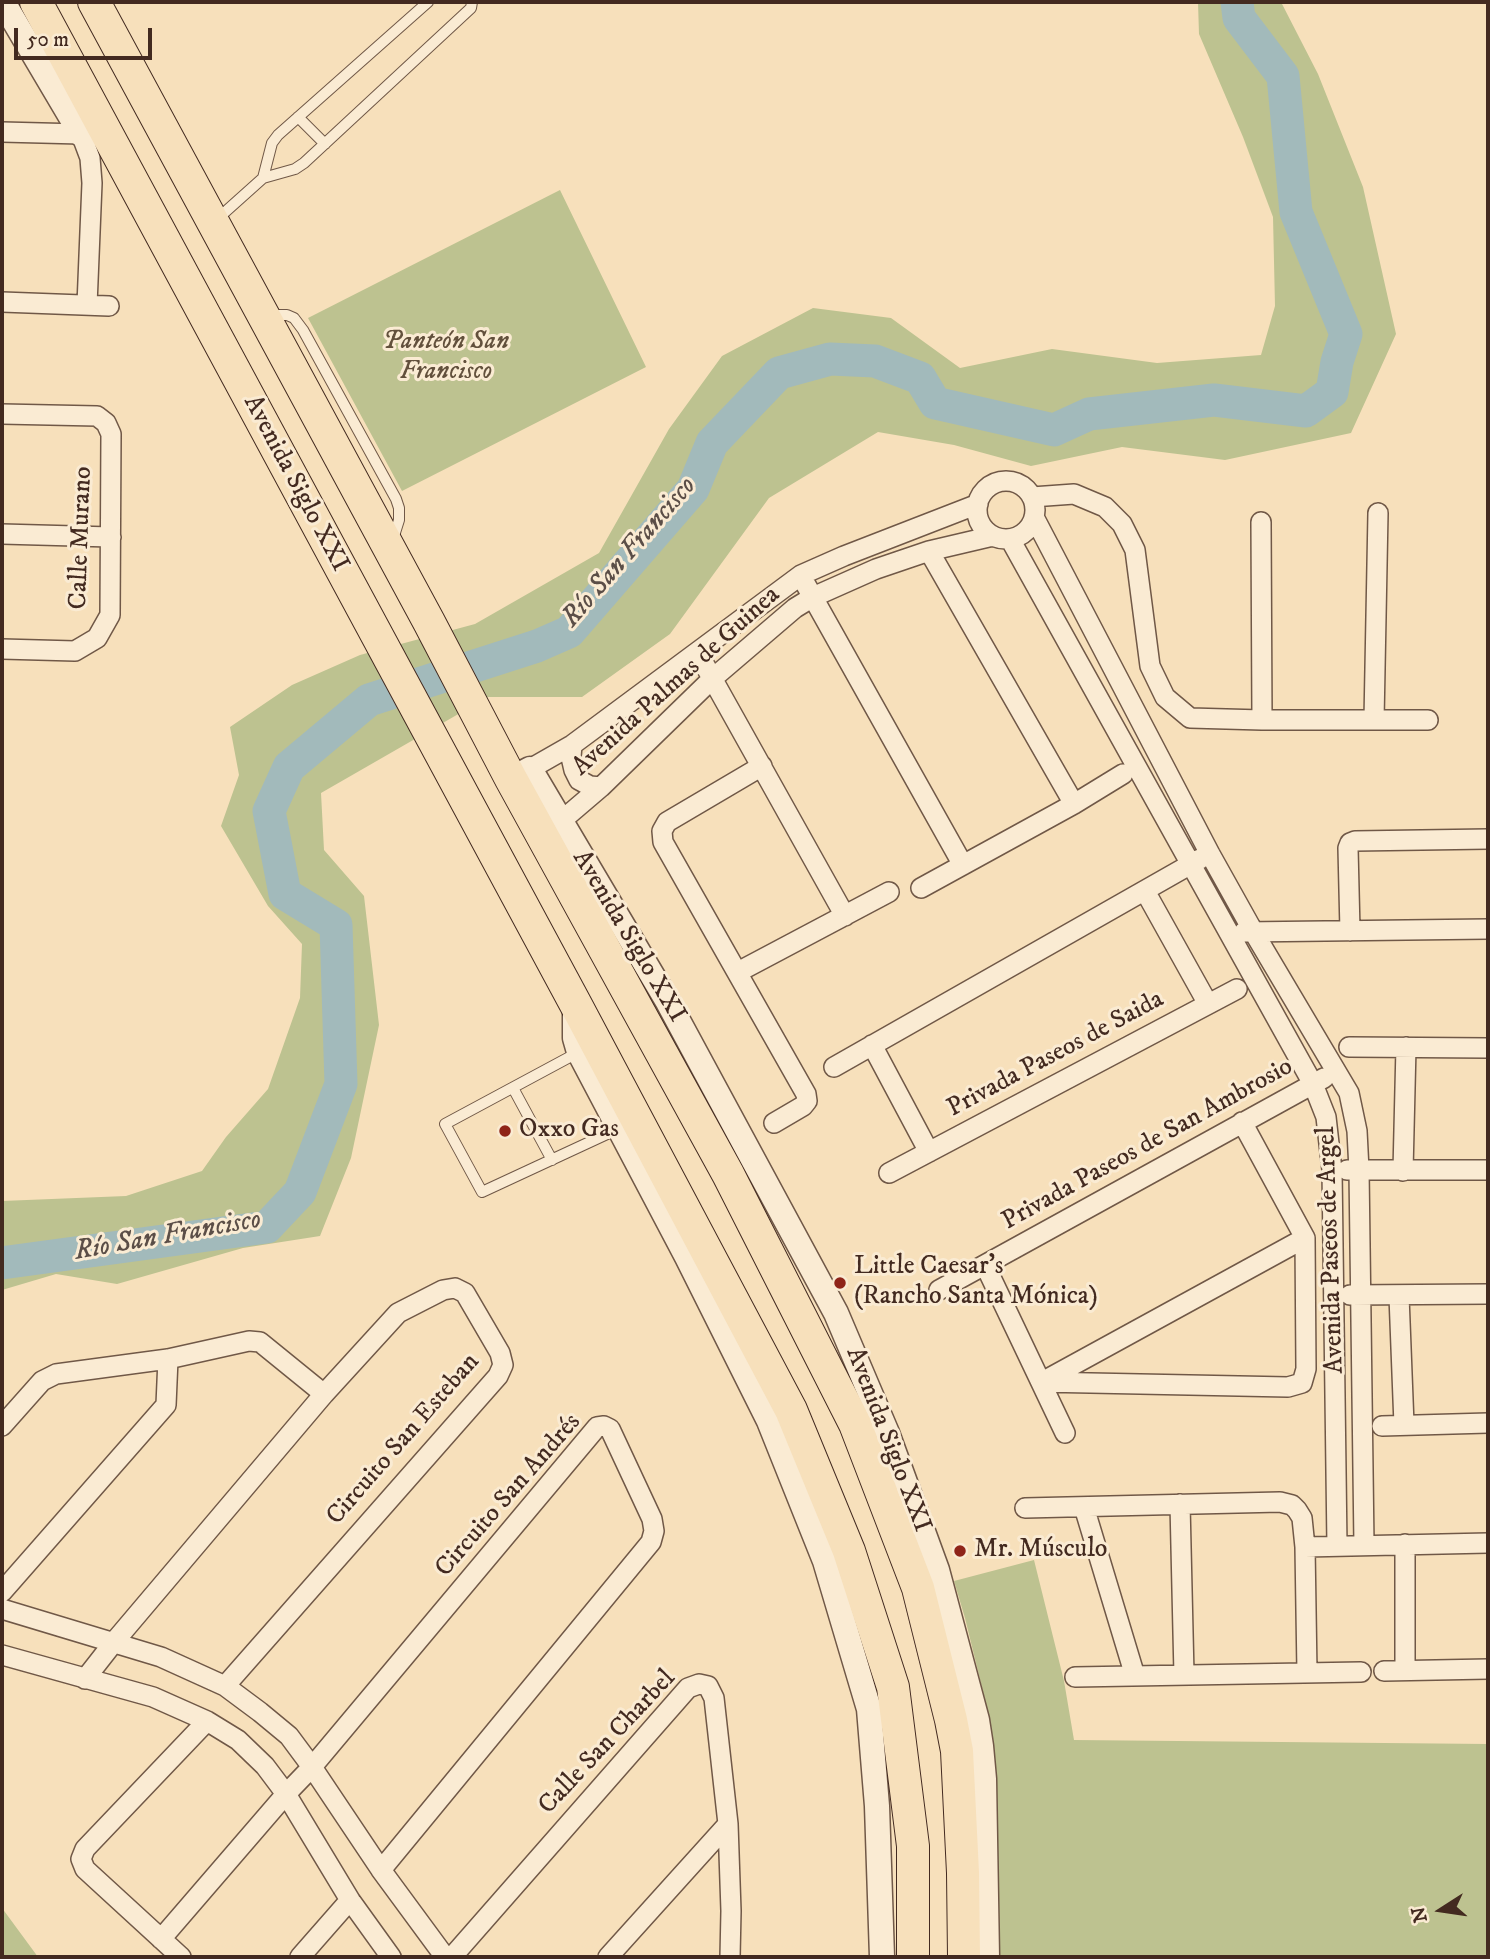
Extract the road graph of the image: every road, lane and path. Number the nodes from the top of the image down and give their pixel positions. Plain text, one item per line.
1 (3, 2) edge
2 (36, 2) edge
3 (94, 2) edge
4 (428, 2) edge
5 (472, 2) edge
6 (298, 117) junction
7 (2, 132) edge
8 (94, 133) junction
9 (325, 144) junction
10 (262, 178) junction
11 (213, 223) junction
12 (2, 302) edge
13 (87, 305) junction
14 (109, 306) dead end
15 (2, 414) edge
16 (978, 504) junction
17 (1033, 507) junction
18 (1378, 513) dead end
19 (1261, 522) dead end
20 (2, 534) edge
21 (110, 537) junction
22 (1002, 537) junction
23 (929, 551) junction
24 (801, 575) junction
25 (813, 597) junction
26 (2, 649) edge
27 (698, 653) junction
28 (712, 679) junction
29 (1262, 720) junction
30 (1374, 720) junction
31 (1428, 720) dead end
32 (572, 745) junction
33 (762, 766) junction
34 (1130, 770) junction
35 (520, 774) junction
36 (601, 787) junction
37 (1074, 804) junction
38 (560, 822) junction
39 (1488, 839) edge
40 (1210, 854) junction
41 (963, 865) junction
42 (1190, 865) junction
43 (920, 888) dead end
44 (1145, 891) junction
45 (890, 892) dead end
46 (845, 916) junction
47 (1488, 929) edge
48 (1254, 931) junction
49 (1350, 931) junction
50 (1229, 933) junction
51 (738, 972) junction
52 (1237, 989) dead end
53 (575, 1003) junction
54 (1208, 1004) junction
55 (872, 1045) junction
56 (1349, 1047) dead end
57 (1406, 1047) junction
58 (1488, 1048) edge
59 (579, 1052) junction
60 (834, 1067) dead end
61 (1336, 1070) junction
62 (1313, 1084) junction
63 (513, 1088) junction
64 (1242, 1122) junction
65 (774, 1123) dead end
66 (628, 1124) junction
67 (929, 1152) junction
68 (552, 1160) junction
69 (741, 1168) junction
70 (1332, 1170) junction
71 (1359, 1170) junction
72 (1488, 1170) edge
73 (1403, 1171) junction
74 (889, 1173) dead end
75 (1305, 1238) junction
76 (985, 1265) junction
77 (939, 1290) dead end
78 (1488, 1294) edge
79 (1335, 1295) junction
80 (1362, 1296) junction
81 (1399, 1296) junction
82 (168, 1359) junction
83 (1041, 1382) junction
84 (324, 1394) junction
85 (1488, 1423) edge
86 (1404, 1425) junction
87 (2, 1426) edge
88 (1382, 1426) dead end
89 (1065, 1433) dead end
90 (1180, 1504) junction
91 (1084, 1507) junction
92 (1026, 1508) dead end
93 (1488, 1543) edge
94 (1405, 1544) junction
95 (1364, 1545) junction
96 (1337, 1546) junction
97 (1305, 1547) junction
98 (837, 1556) junction
99 (2, 1592) edge
100 (2, 1609) edge
101 (114, 1642) junction
102 (2, 1655) edge
103 (1488, 1669) edge
104 (1405, 1670) junction
105 (1384, 1671) dead end
106 (1361, 1672) dead end
107 (1307, 1673) junction
108 (1184, 1675) junction
109 (1135, 1676) junction
110 (1075, 1677) dead end
111 (85, 1679) junction
112 (225, 1686) junction
113 (207, 1721) junction
114 (969, 1749) junction
115 (312, 1767) junction
116 (286, 1794) junction
117 (728, 1824) junction
118 (381, 1870) junction
119 (349, 1900) junction
120 (161, 1939) junction
121 (181, 1957) edge
122 (300, 1957) edge
123 (391, 1957) edge
124 (445, 1957) edge
125 (452, 1957) edge
126 (608, 1957) edge
127 (730, 1957) edge
128 (881, 1957) edge
129 (913, 1957) edge
130 (964, 1957) edge
131 (987, 1957) edge

1 - 8 street, Avenida Siglo XXI
2 - 8 highway, Avenida Siglo XXI
3 - 11 highway, Avenida Siglo XXI
4 - 6 lane
5 - 9 lane
6 - 9 lane
6 - 10 lane
7 - 8 street
8 - 13 street
8 - 53 highway, Avenida Siglo XXI
9 - 10 lane
10 - 11 lane
11 - 35 highway, Avenida Siglo XXI
12 - 13 street
13 - 14 street
15 - 21 street, Calle Murano
16 - 17 street
16 - 22 street
16 - 24 street, Avenida Palmas de Guinea
17 - 22 street
17 - 29 street
17 - 40 street, Avenida Paseos de Argel
18 - 30 street
19 - 29 street
20 - 21 street
21 - 26 street, Calle Murano
22 - 23 street, Avenida Palmas de Guinea
22 - 34 street
23 - 25 street, Avenida Palmas de Guinea
23 - 37 street
24 - 25 street
24 - 27 street, Avenida Palmas de Guinea
25 - 28 street, Avenida Palmas de Guinea
25 - 41 street
27 - 28 street
27 - 32 street, Avenida Palmas de Guinea
28 - 33 street
28 - 36 street, Avenida Palmas de Guinea
29 - 30 street
30 - 31 street
32 - 35 street, Avenida Palmas de Guinea
32 - 36 street
33 - 46 street
33 - 51 street
34 - 37 street
34 - 42 street, Avenida Paseos de Argel
35 - 38 street, Avenida Siglo XXI
35 - 69 highway, Avenida Siglo XXI
36 - 38 street, Avenida Palmas de Guinea
37 - 41 street
38 - 69 street, Avenida Siglo XXI
39 - 49 street
40 - 42 street
40 - 48 street, Avenida Paseos de Argel
41 - 43 street
42 - 44 street
42 - 50 street, Avenida Paseos de Argel
44 - 54 street, Privada Paseos de Saida
44 - 55 street
45 - 46 street
46 - 51 street
47 - 49 street
48 - 49 street
48 - 50 street
48 - 61 street, Avenida Paseos de Argel
50 - 62 street, Avenida Paseos de Argel
51 - 65 street
52 - 54 street, Privada Paseos de Saida
53 - 59 street, Avenida Siglo XXI
53 - 66 highway, Avenida Siglo XXI
54 - 67 street, Privada Paseos de Saida
55 - 60 street
55 - 67 street, Privada Paseos de Saida
56 - 57 street
57 - 58 street
57 - 73 street
59 - 63 lane
59 - 66 street, Avenida Siglo XXI
61 - 62 street, Privada Paseos de San Ambrosio
61 - 71 street, Avenida Paseos de Argel
62 - 64 street, Privada Paseos de San Ambrosio
62 - 70 street, Avenida Paseos de Argel
63 - 68 lane
63 - 68 lane
64 - 75 street
64 - 76 street, Privada Paseos de San Ambrosio
66 - 68 lane
66 - 98 highway, Avenida Siglo XXI
67 - 74 street, Privada Paseos de Saida
69 - 114 highway, Avenida Siglo XXI
70 - 71 street
70 - 79 street, Avenida Paseos de Argel
71 - 73 street
71 - 80 street, Avenida Paseos de Argel
72 - 73 street
75 - 83 street
75 - 83 street
76 - 77 street, Privada Paseos de San Ambrosio
76 - 83 street, Privada Paseos de San Ambrosio
78 - 81 street
79 - 80 street
79 - 96 street, Avenida Paseos de Argel
80 - 81 street
80 - 95 street, Avenida Paseos de Argel
81 - 86 street
82 - 84 street
82 - 87 street
82 - 99 street
83 - 89 street, Privada Paseos de San Ambrosio
84 - 101 street, Circuito San Esteban
84 - 112 street, Circuito San Esteban
85 - 86 street
86 - 88 street
90 - 91 street
90 - 97 street
90 - 108 street
91 - 92 street
91 - 109 street
93 - 94 street
94 - 95 street
94 - 104 street
95 - 96 street
96 - 97 street
97 - 107 street
98 - 128 street, Avenida Siglo XXI
98 - 129 highway, Avenida Siglo XXI
100 - 101 street
101 - 111 street, Circuito San Esteban
101 - 112 street
102 - 111 street
103 - 104 street
104 - 105 street
106 - 107 street
107 - 108 street
108 - 109 street
109 - 110 street
111 - 113 street
112 - 115 street
113 - 116 street
113 - 120 street
114 - 130 highway, Avenida Siglo XXI
114 - 131 street, Avenida Siglo XXI
115 - 116 street
115 - 118 street
115 - 118 street, Circuito San Andrés
116 - 119 street
116 - 120 street
117 - 125 street, Calle San Charbel
117 - 126 street
117 - 127 street, Calle San Charbel
118 - 124 street
119 - 122 street
119 - 123 street
120 - 121 street

